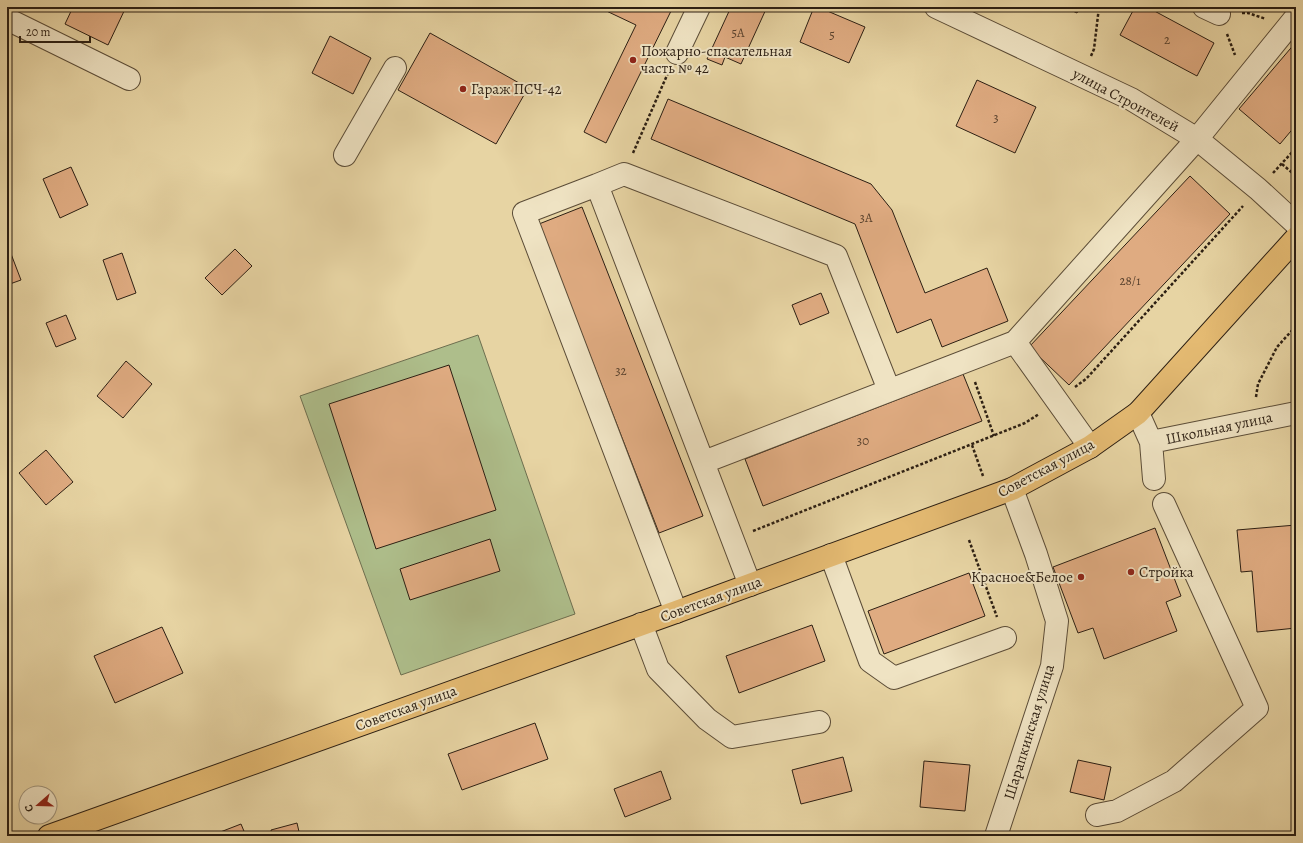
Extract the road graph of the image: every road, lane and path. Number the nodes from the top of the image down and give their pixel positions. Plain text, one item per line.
1 (699, 7) edge
2 (936, 7) edge
3 (1099, 7) edge
4 (1211, 10) edge
5 (7, 19) edge
6 (1292, 22) edge
7 (677, 52) joint
8 (395, 68) dead end
9 (1079, 75) junction
10 (130, 79) dead end
11 (1245, 80) junction
12 (1197, 139) junction
13 (344, 155) dead end
14 (1282, 164) dead end
15 (624, 174) junction
16 (1296, 176) edge
17 (597, 185) junction
18 (1296, 224) edge
19 (1296, 238) edge
20 (1296, 326) edge
21 (1015, 342) junction
22 (967, 360) junction
23 (889, 390) junction
24 (1138, 413) junction
25 (1296, 413) edge
26 (1253, 422) junction
27 (994, 436) dead end
28 (1151, 442) junction
29 (1090, 447) junction
30 (704, 462) junction
31 (1154, 479) dead end
32 (1012, 490) junction
33 (1164, 504) dead end
34 (970, 540) dead end
35 (831, 555) junction
36 (750, 585) junction
37 (676, 612) junction
38 (641, 624) junction
39 (1005, 638) joint
40 (819, 722) dead end
41 (1097, 815) dead end
42 (49, 836) edge
43 (996, 836) edge

1 - 7 street
2 - 9 street, улица Строителей
3 - 9 path
4 - 6 path
4 - 11 path
5 - 10 street
6 - 11 street
7 - 15 path
8 - 13 street
9 - 12 street, улица Строителей
11 - 12 street
12 - 18 street, улица Строителей
12 - 21 street
14 - 16 path
15 - 17 street
15 - 23 street
17 - 30 street
17 - 37 street
19 - 24 main road, Советская улица
20 - 26 path
21 - 22 street
21 - 29 street
22 - 23 street
22 - 27 path
23 - 30 street
24 - 28 street, Школьная улица
24 - 29 main road, Советская улица
25 - 26 street, Школьная улица
26 - 28 street, Школьная улица
28 - 31 street
29 - 32 main road, Советская улица
30 - 36 street
32 - 35 main road, Советская улица
32 - 43 street, Шарапкинская улица
33 - 41 street
34 - 39 path
35 - 36 main road, Советская улица
35 - 39 street
36 - 37 main road, Советская улица
37 - 38 main road, Советская улица
38 - 40 street
38 - 42 main road, Советская улица

